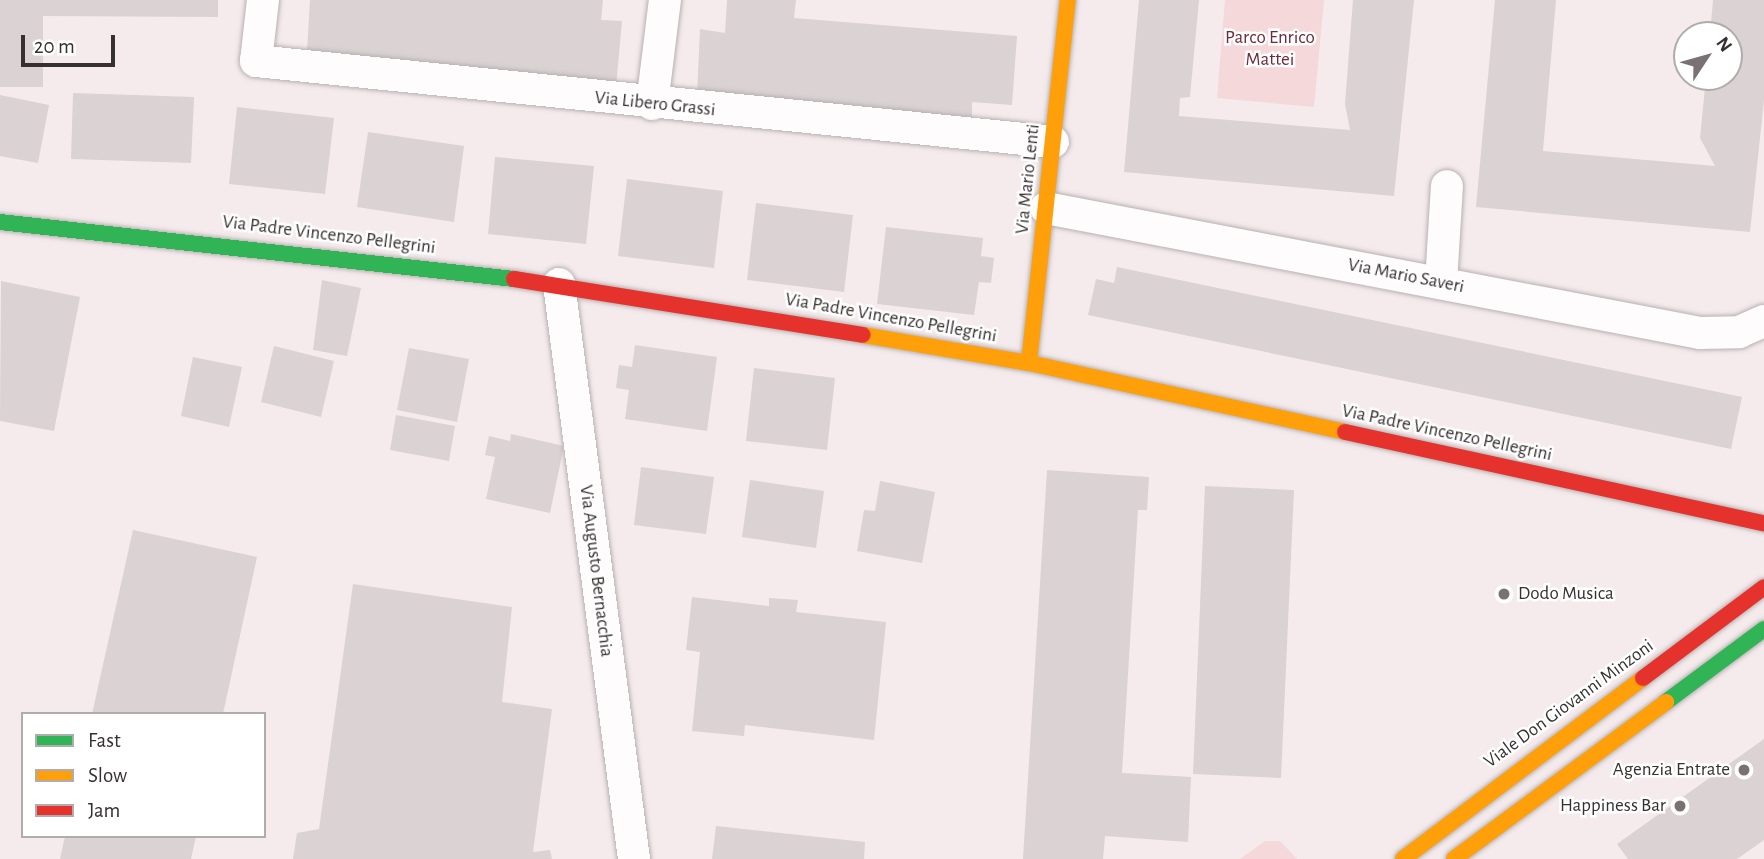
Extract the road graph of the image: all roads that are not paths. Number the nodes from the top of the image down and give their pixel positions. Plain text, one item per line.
1 (263, 0) edge
2 (665, 0) edge
3 (1068, 0) edge
4 (652, 104) junction
5 (1053, 142) junction
6 (1447, 186) dead end
7 (1046, 208) junction
8 (0, 222) edge
9 (1441, 283) junction
10 (559, 284) junction
11 (1764, 321) edge
12 (1029, 363) junction
13 (1764, 523) edge
14 (1764, 587) edge
15 (1764, 629) edge
16 (634, 859) edge
17 (1403, 859) edge
18 (1454, 859) edge

1 - 4 street, Via Libero Grassi
2 - 4 street
3 - 5 street, Via Mario Lenti
4 - 5 street, Via Libero Grassi
5 - 7 street, Via Mario Lenti
6 - 9 street
7 - 9 street, Via Mario Saveri
7 - 12 street, Via Mario Lenti
8 - 10 street, Via Padre Vincenzo Pellegrini
9 - 11 street, Via Mario Saveri
10 - 12 street, Via Padre Vincenzo Pellegrini
10 - 16 street, Via Augusto Bernacchia
12 - 13 street, Via Padre Vincenzo Pellegrini
14 - 17 street, Viale Don Giovanni Minzoni
15 - 18 street

